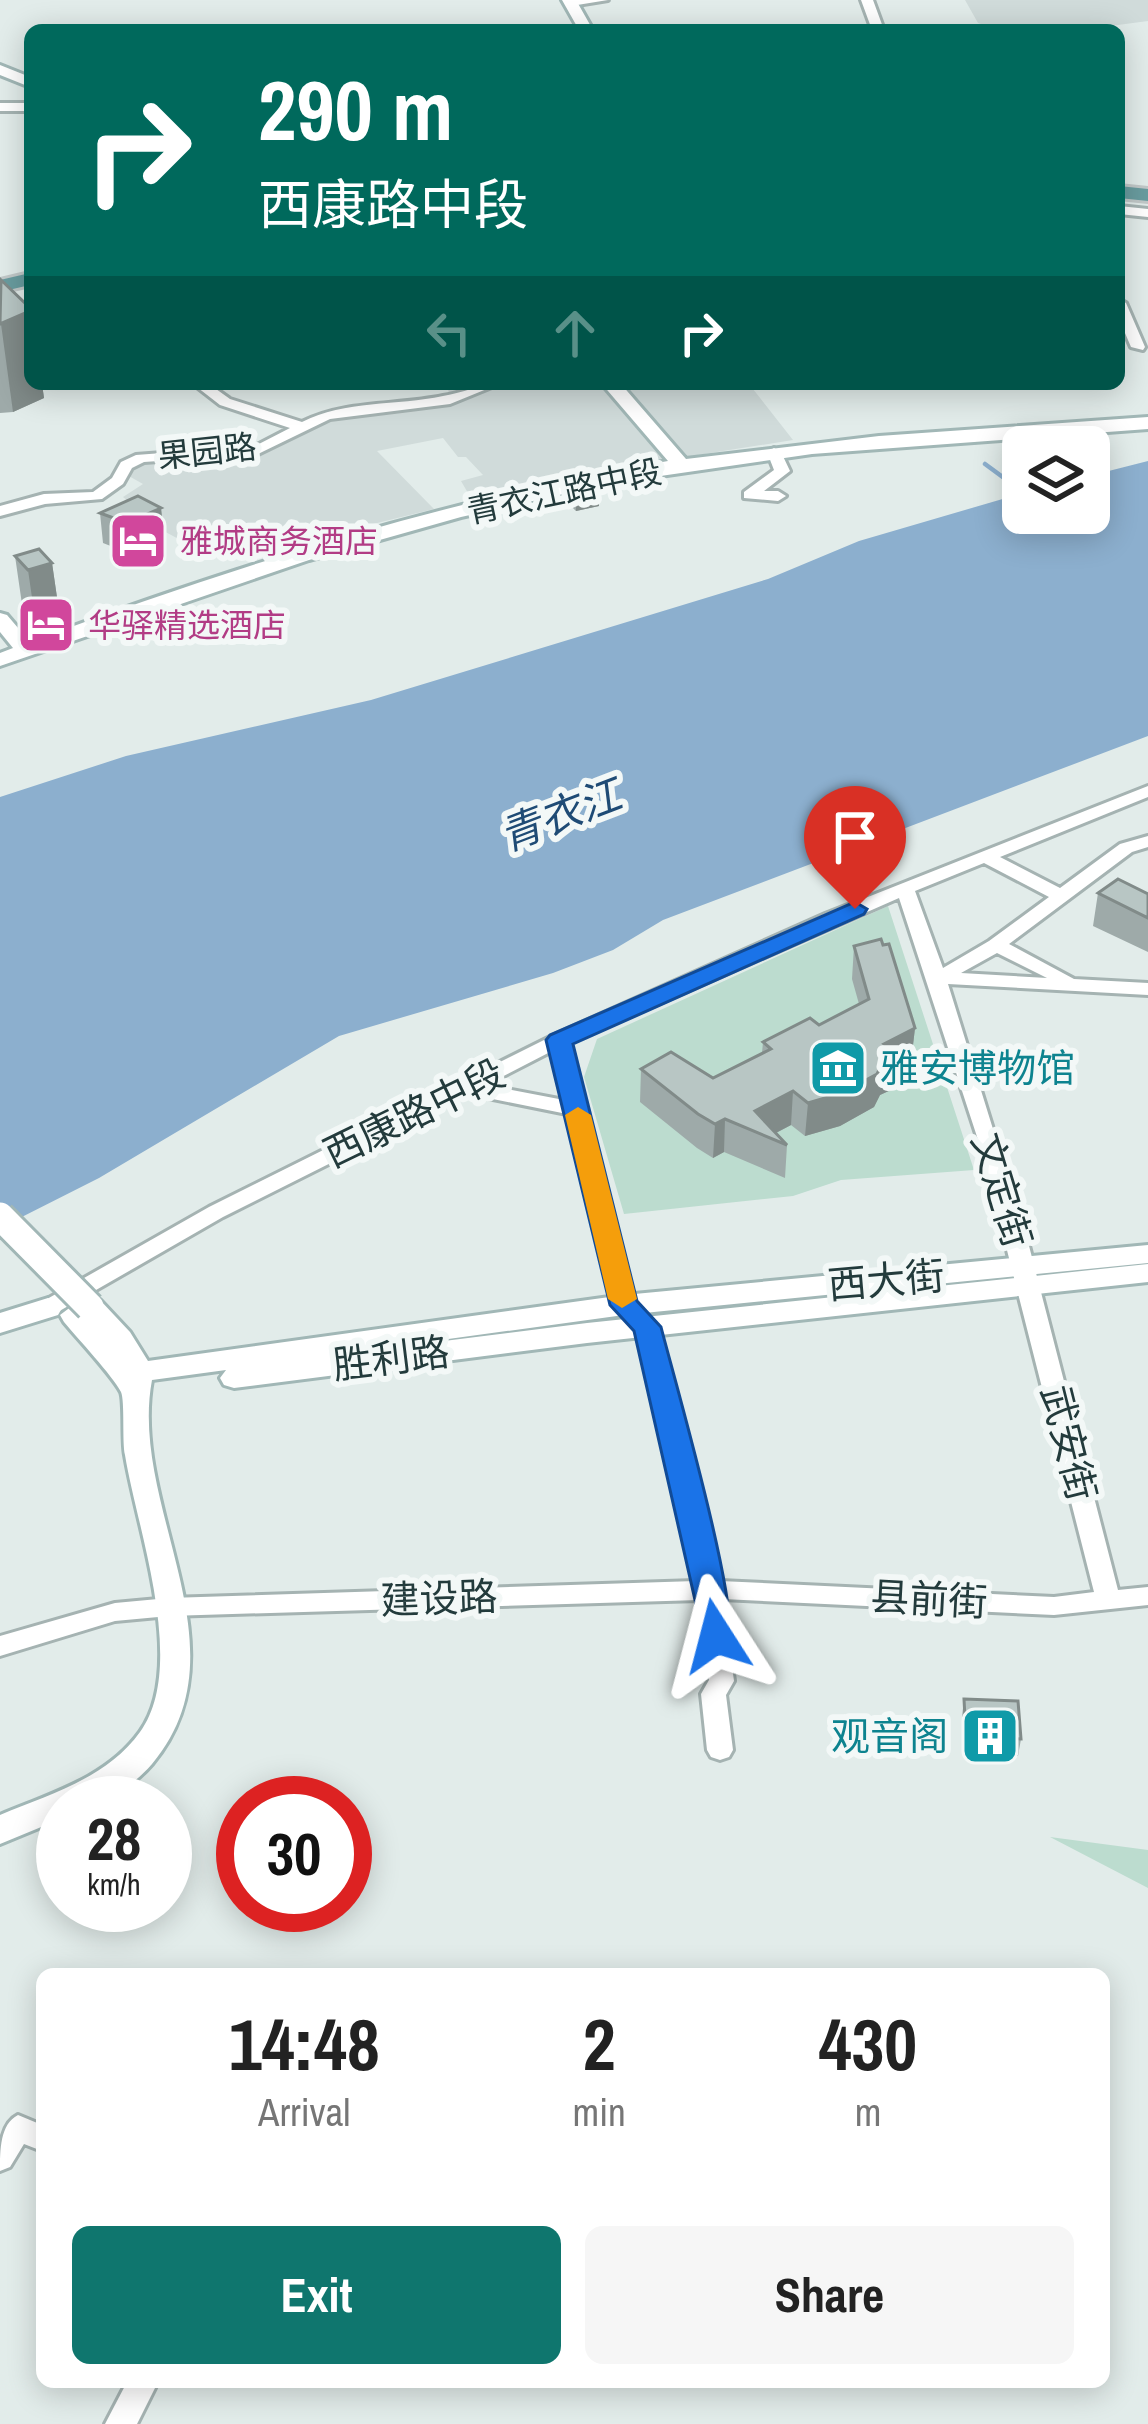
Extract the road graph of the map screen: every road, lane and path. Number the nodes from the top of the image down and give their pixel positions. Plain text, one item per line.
1 (602, 0) edge
2 (570, 2) edge
3 (1125, 316) edge
4 (1138, 347) dead end
5 (208, 390) edge
6 (476, 390) edge
7 (616, 390) edge
8 (1148, 423) edge
9 (303, 427) junction
10 (774, 452) junction
11 (682, 466) junction
12 (778, 496) dead end
13 (0, 511) edge
14 (0, 619) edge
15 (26, 650) junction
16 (0, 660) edge
17 (1148, 791) edge
18 (1148, 841) edge
19 (986, 857) junction
20 (905, 889) junction
21 (1061, 896) junction
22 (996, 945) junction
23 (939, 977) junction
24 (1072, 983) junction
25 (1148, 989) edge
26 (559, 1040) junction
27 (471, 1088) junction
28 (576, 1109) junction
29 (0, 1216) edge
30 (0, 1240) edge
31 (1148, 1254) edge
32 (1148, 1273) edge
33 (1028, 1276) junction
34 (75, 1304) junction
35 (624, 1305) junction
36 (0, 1323) edge
37 (647, 1327) junction
38 (132, 1380) junction
39 (710, 1590) junction
40 (1148, 1596) edge
41 (1108, 1600) junction
42 (169, 1607) junction
43 (0, 1646) edge
44 (720, 1750) dead end
45 (0, 1830) edge
46 (36, 2136) edge
47 (0, 2158) edge
48 (140, 2388) edge
49 (120, 2424) edge

1 - 2 street
3 - 4 street
5 - 9 street
6 - 9 street, 果园路
7 - 11 main road
8 - 10 main road, 青衣江路中段
9 - 13 street, 果园路
10 - 11 main road, 青衣江路中段
10 - 12 street
11 - 15 main road, 青衣江路中段
14 - 15 main road
15 - 16 main road, 青衣江路中段
17 - 19 street, 西康路中段
18 - 21 street
19 - 20 street, 西康路中段
19 - 21 street
20 - 23 street, 文定街
20 - 26 street, 西康路中段
21 - 22 street
22 - 23 street
22 - 24 street
23 - 24 street
23 - 33 street, 文定街
24 - 25 street
26 - 27 street, 西康路中段
26 - 28 street
27 - 28 street
27 - 34 street, 西康路中段
28 - 35 street
29 - 34 main road, bridge
30 - 34 main road
31 - 33 main road, 西大街
32 - 33 main road, 西大街
33 - 35 main road, 西大街
33 - 37 main road, 西大街
33 - 41 street, 武安街
34 - 36 main road
34 - 38 main road
35 - 37 street
35 - 38 main road, 胜利路
37 - 38 main road, 胜利路
37 - 39 street
38 - 42 main road
39 - 41 street, 县前街
39 - 42 street, 建设路
39 - 44 street
40 - 41 street, 县前街
42 - 43 street, 建设路
42 - 45 main road
46 - 47 street
48 - 49 street

